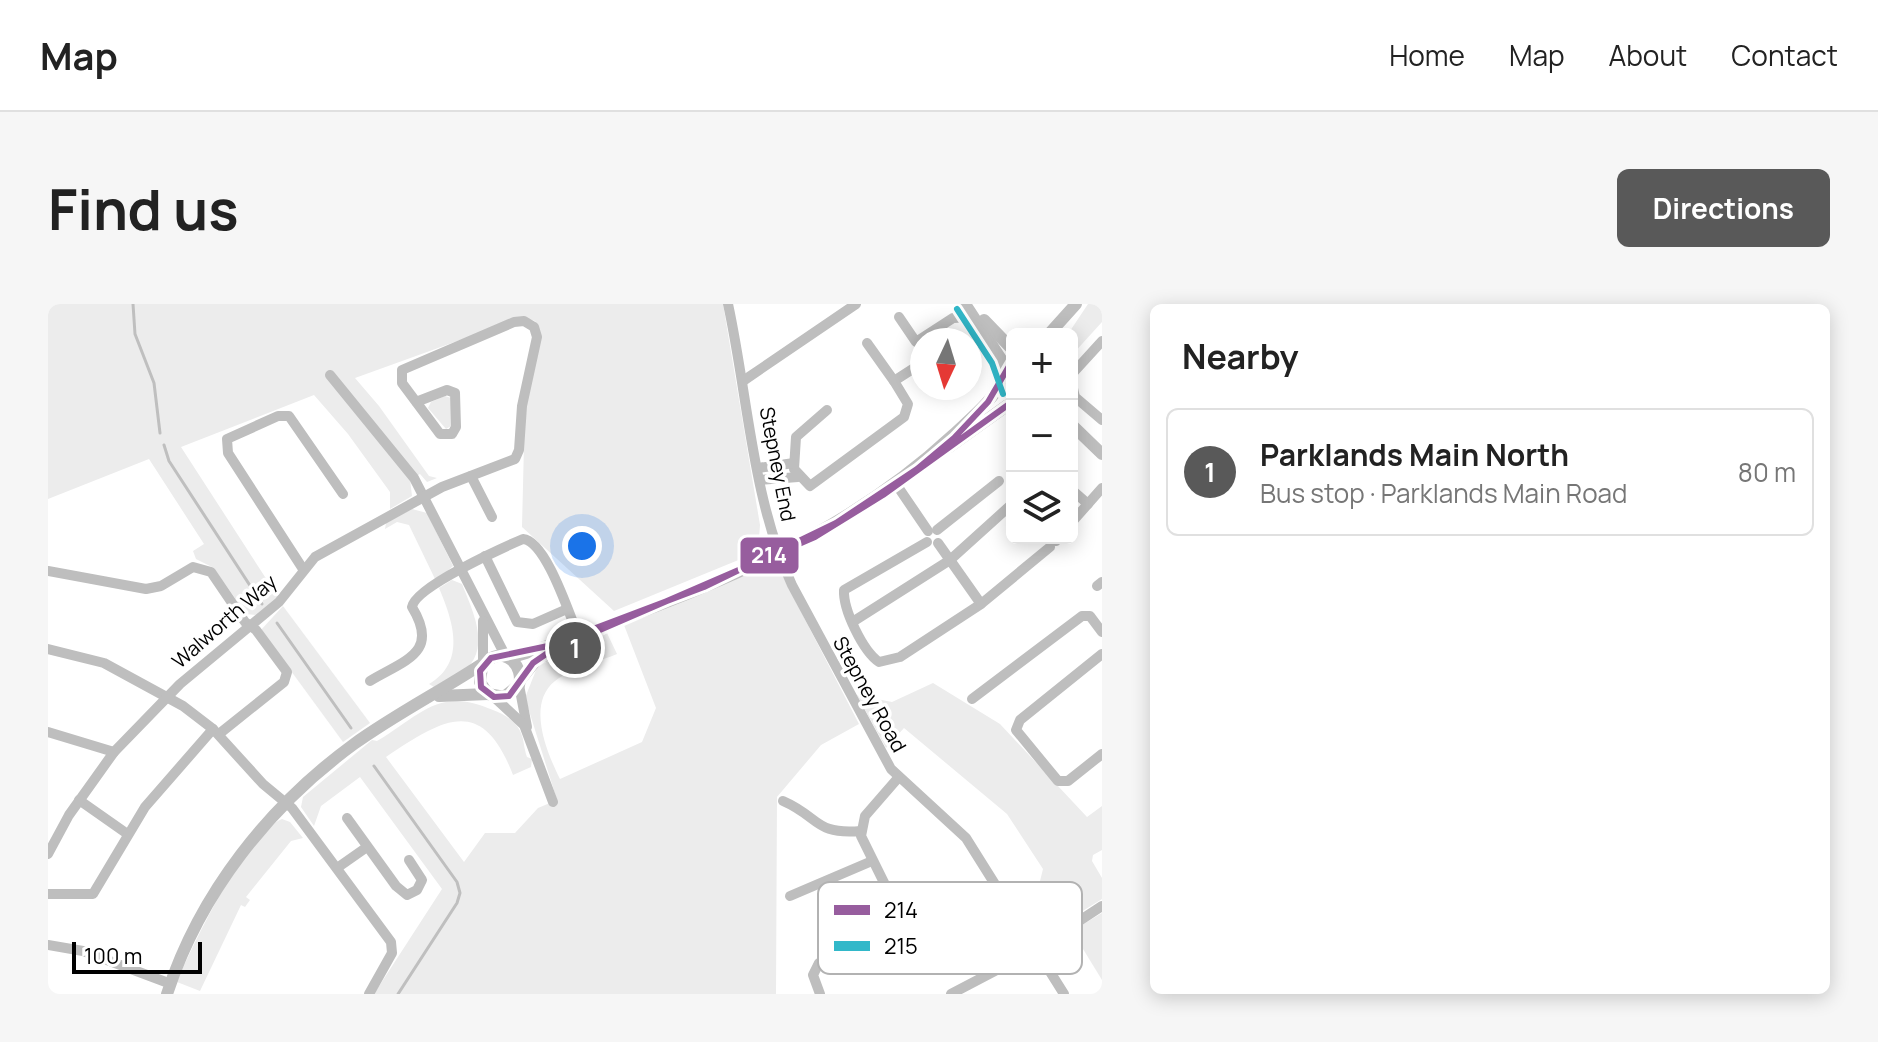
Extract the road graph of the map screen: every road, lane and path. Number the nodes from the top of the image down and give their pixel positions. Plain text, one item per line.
1 (728, 304) edge
2 (856, 304) edge
3 (963, 304) edge
4 (1079, 304) edge
5 (973, 310) edge
6 (899, 317) dead end
7 (953, 318) junction
8 (941, 328) edge
9 (1055, 328) edge
10 (1065, 328) edge
11 (910, 333) edge
12 (1102, 341) edge
13 (867, 343) dead end
14 (1006, 343) edge
15 (1006, 367) edge
16 (1078, 367) edge
17 (910, 371) edge
18 (1006, 373) edge
19 (330, 375) dead end
20 (743, 381) junction
21 (894, 381) junction
22 (1078, 400) edge
23 (416, 402) junction
24 (1006, 406) edge
25 (827, 410) dead end
26 (1102, 420) edge
27 (1078, 431) edge
28 (1078, 440) edge
29 (1102, 454) edge
30 (1102, 460) edge
31 (925, 461) junction
32 (794, 463) junction
33 (758, 468) junction
34 (471, 476) junction
35 (798, 477) junction
36 (760, 480) junction
37 (999, 481) dead end
38 (896, 484) junction
39 (1102, 488) edge
40 (343, 494) dead end
41 (425, 495) junction
42 (1078, 495) edge
43 (1088, 504) junction
44 (1006, 509) edge
45 (1078, 515) edge
46 (492, 517) dead end
47 (932, 537) junction
48 (1053, 544) edge
49 (780, 554) junction
50 (485, 556) junction
51 (950, 560) junction
52 (462, 568) junction
53 (303, 569) junction
54 (48, 571) edge
55 (477, 600) junction
56 (981, 604) junction
57 (567, 609) junction
58 (854, 621) junction
59 (251, 626) junction
60 (593, 631) junction
61 (1102, 632) edge
62 (578, 635) junction
63 (48, 649) edge
64 (1102, 654) edge
65 (508, 657) junction
66 (482, 665) junction
67 (370, 681) dead end
68 (520, 682) junction
69 (491, 696) junction
70 (166, 697) junction
71 (972, 699) dead end
72 (407, 710) junction
73 (48, 732) edge
74 (216, 732) junction
75 (532, 742) junction
76 (114, 752) junction
77 (1102, 754) edge
78 (898, 778) junction
79 (79, 800) junction
80 (783, 801) dead end
81 (553, 802) dead end
82 (286, 804) junction
83 (347, 818) dead end
84 (861, 831) junction
85 (126, 833) junction
86 (367, 847) junction
87 (48, 854) edge
88 (409, 860) dead end
89 (872, 861) junction
90 (337, 868) junction
91 (823, 882) edge
92 (883, 882) edge
93 (993, 882) edge
94 (818, 884) edge
95 (48, 894) edge
96 (790, 896) dead end
97 (1102, 906) edge
98 (1082, 919) edge
99 (48, 945) edge
100 (818, 965) edge
101 (989, 974) edge
102 (1051, 974) edge
103 (169, 989) edge
104 (369, 994) edge
105 (820, 994) edge
106 (951, 994) edge
107 (1064, 994) edge

1 - 20 street, Stepney End
2 - 20 street
3 - 5 street
3 - 7 street
4 - 9 street
4 - 10 street
5 - 7 street
5 - 14 street
5 - 15 street
6 - 11 street
7 - 8 street
12 - 16 street
13 - 21 street
17 - 21 street
18 - 31 street
19 - 41 street
20 - 33 street, Stepney End
21 - 35 street
22 - 26 street
23 - 23 street
23 - 34 street, Walworth Way
24 - 31 street
25 - 32 street
27 - 29 street
28 - 30 street
31 - 38 street
32 - 33 street
32 - 35 street
33 - 36 street, Stepney End
34 - 41 street, Walworth Way
34 - 46 street
35 - 36 street
36 - 49 street, Stepney End
37 - 47 street
38 - 47 street
38 - 49 street
39 - 43 street
40 - 53 street
41 - 52 street
41 - 53 street, Walworth Way
42 - 43 street
43 - 45 street
44 - 51 street
47 - 51 street
47 - 58 street
48 - 56 street
49 - 60 street
49 - 78 street, Stepney Road
50 - 52 street
50 - 57 street
50 - 57 street
51 - 56 street
51 - 58 street
52 - 55 street
52 - 67 street
53 - 59 street, Walworth Way
54 - 59 street
55 - 65 street
55 - 66 street
56 - 58 street
57 - 62 street
59 - 70 street, Walworth Way
59 - 74 street
60 - 62 street
60 - 68 street
61 - 71 street
62 - 65 street
63 - 70 street
64 - 77 street
65 - 66 street
65 - 68 street
66 - 69 street
66 - 72 street
68 - 69 street
68 - 75 street
69 - 72 street
69 - 75 street
70 - 74 street
70 - 76 street, Walworth Way
72 - 82 street
73 - 76 street
74 - 82 street
74 - 85 street
75 - 81 street
76 - 79 street, Walworth Way
78 - 84 street
78 - 93 street, Stepney Road
79 - 85 street
79 - 87 street, Walworth Way
80 - 84 street
82 - 90 street
82 - 103 street
83 - 86 street
84 - 89 street
85 - 95 street
86 - 88 street
86 - 90 street
89 - 91 street
89 - 92 street
90 - 104 street
94 - 96 street
97 - 98 street
99 - 103 street
100 - 105 street
101 - 106 street
102 - 107 street, Stepney Road

